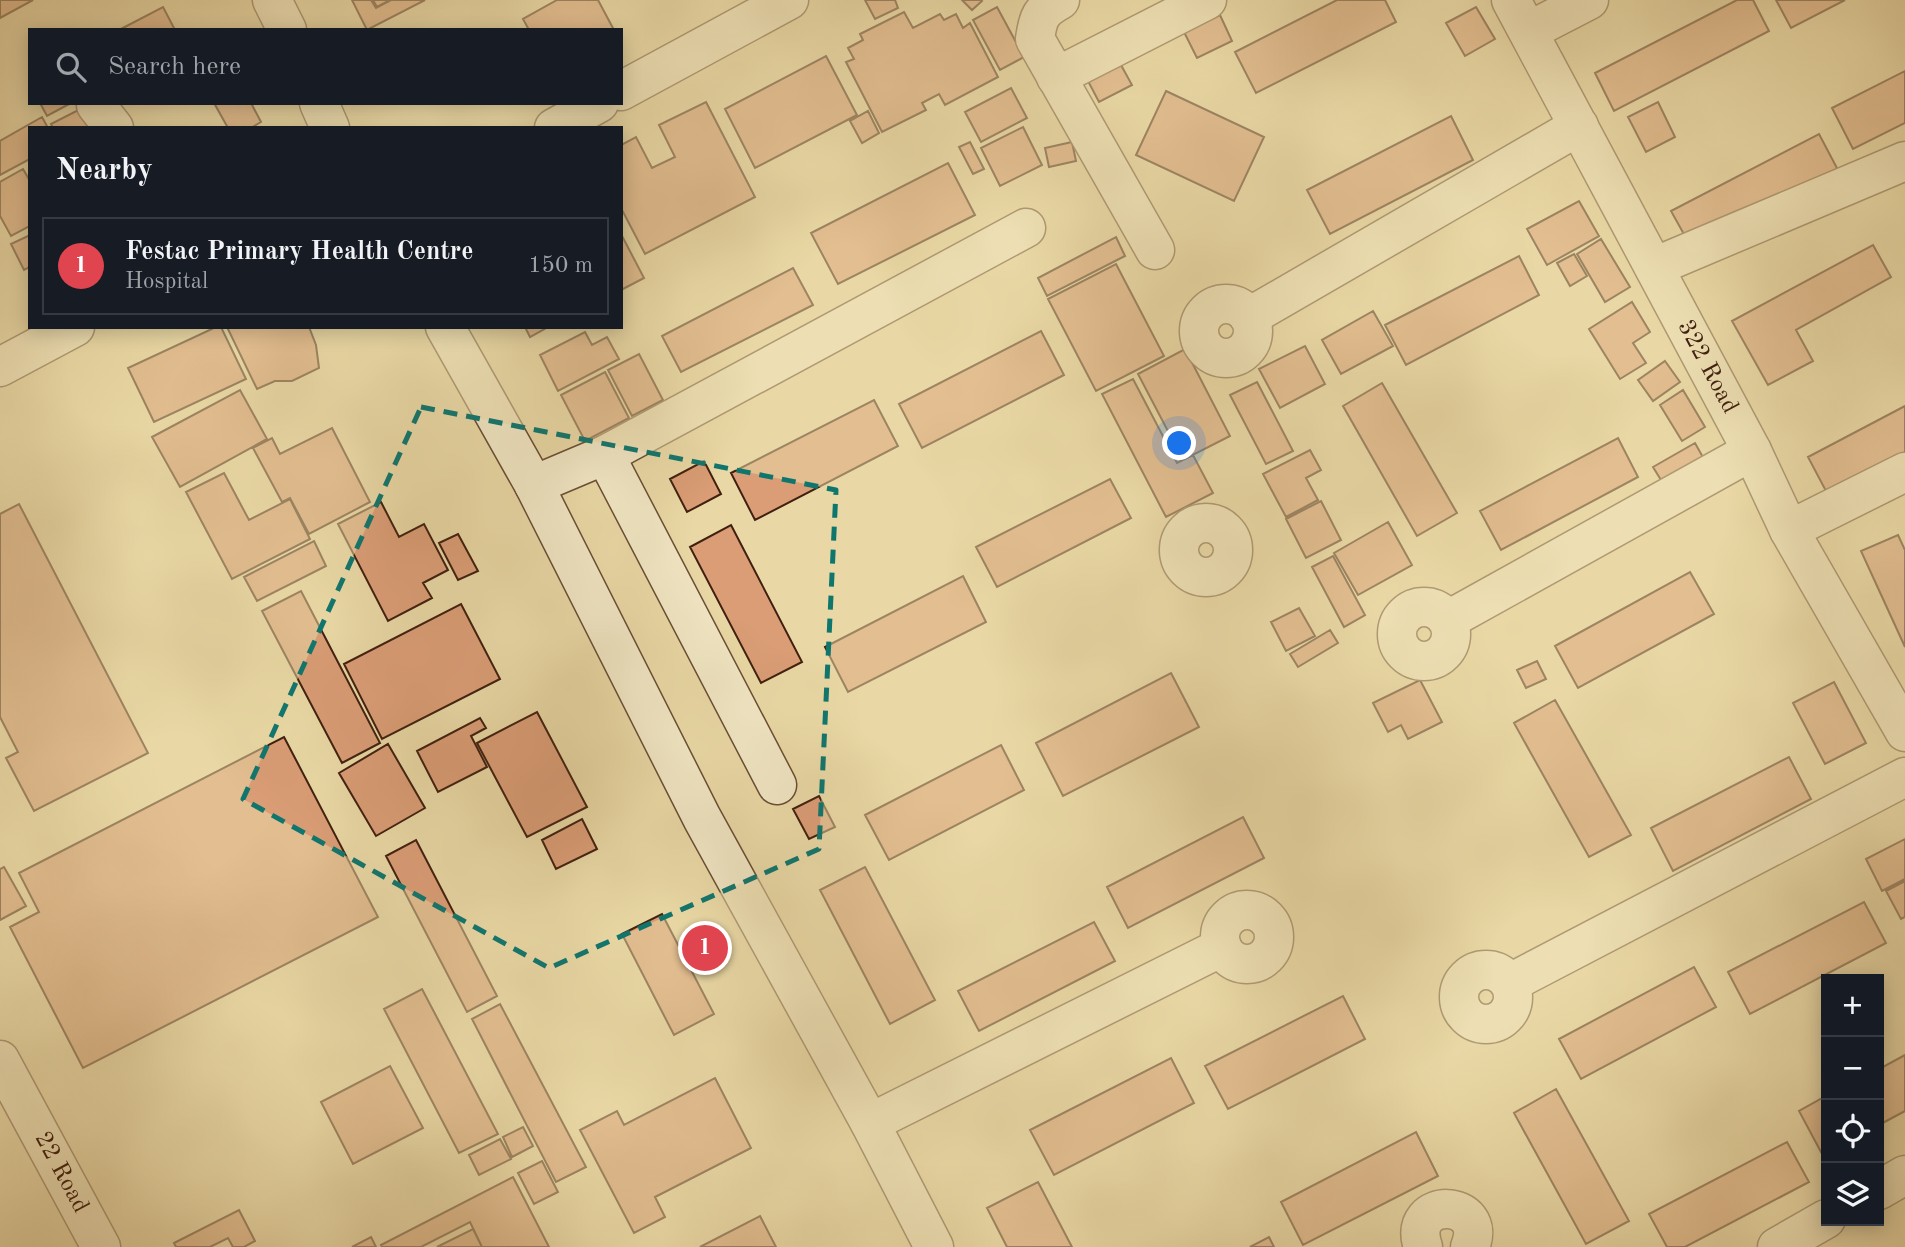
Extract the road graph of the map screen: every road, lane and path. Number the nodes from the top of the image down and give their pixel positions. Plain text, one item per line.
1 (272, 0) edge
2 (789, 0) edge
3 (1060, 0) edge
4 (1207, 0) edge
5 (1589, 0) edge
6 (1520, 16) edge
7 (286, 28) edge
8 (1056, 77) junction
9 (623, 90) edge
10 (96, 105) edge
11 (320, 105) edge
12 (595, 105) edge
13 (112, 126) edge
14 (329, 126) edge
15 (558, 126) edge
16 (1579, 126) junction
17 (1905, 160) edge
18 (1026, 228) dead end
19 (1155, 250) dead end
20 (1654, 267) junction
21 (1249, 317) dead end
22 (71, 329) edge
23 (446, 329) edge
24 (0, 367) edge
25 (1752, 452) junction
26 (605, 454) junction
27 (1905, 472) edge
28 (534, 485) junction
29 (1788, 530) junction
30 (1448, 620) dead end
31 (1905, 732) edge
32 (1905, 777) edge
33 (777, 785) dead end
34 (1222, 947) dead end
35 (1510, 983) dead end
36 (0, 1060) edge
37 (870, 1123) junction
38 (1905, 1175) edge
39 (1884, 1187) edge
40 (1821, 1222) edge
41 (101, 1247) edge
42 (934, 1247) edge
43 (1421, 1247) edge
44 (1470, 1247) edge
45 (1777, 1247) edge

1 - 7 street
2 - 9 street
3 - 8 street
4 - 8 street
5 - 6 street
6 - 16 street, 322 Road
8 - 19 street
10 - 13 street
11 - 14 street
12 - 15 street
16 - 20 street, 322 Road
16 - 21 street
17 - 20 street
18 - 26 street
20 - 25 street, 322 Road
22 - 24 street
23 - 28 street
25 - 29 street, 322 Road
25 - 30 street
26 - 28 street
26 - 33 street
27 - 29 street
28 - 37 street
29 - 31 street, 322 Road
32 - 35 street
34 - 37 street
36 - 41 street, 22 Road
37 - 42 street
38 - 39 street
40 - 45 street
43 - 44 street

